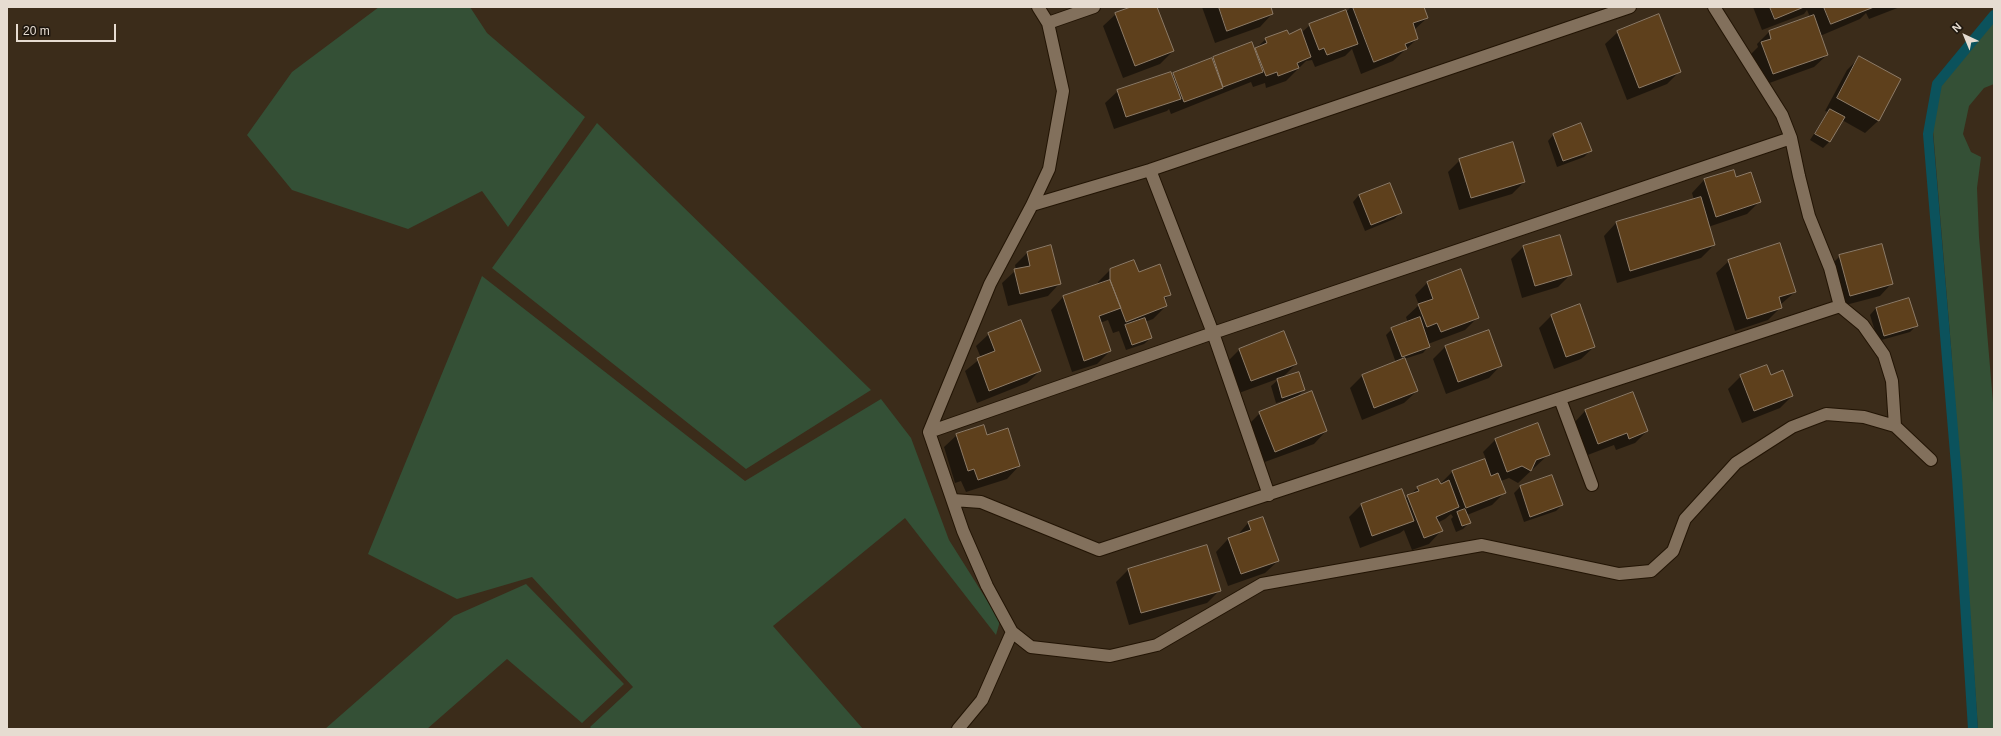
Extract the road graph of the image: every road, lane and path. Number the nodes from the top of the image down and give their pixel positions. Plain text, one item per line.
1 (1038, 7) edge
2 (1094, 7) edge
3 (1630, 7) edge
4 (1714, 7) edge
5 (1048, 23) junction
6 (1792, 138) junction
7 (1150, 170) junction
8 (1032, 205) junction
9 (1840, 306) junction
10 (1213, 333) junction
11 (1560, 399) junction
12 (1895, 426) junction
13 (929, 432) junction
14 (1931, 460) dead end
15 (1592, 485) dead end
16 (1270, 495) junction
17 (953, 500) junction
18 (1012, 632) junction
19 (958, 729) edge

1 - 5 street
2 - 5 street
3 - 7 street
4 - 6 street
5 - 8 street
6 - 9 street
6 - 10 street
7 - 8 street
7 - 10 street
8 - 13 street
9 - 11 street
9 - 12 street
10 - 13 street
10 - 16 street
11 - 15 street
11 - 16 street
12 - 14 street
12 - 18 street
13 - 17 street
16 - 17 street
17 - 18 street
18 - 19 street

